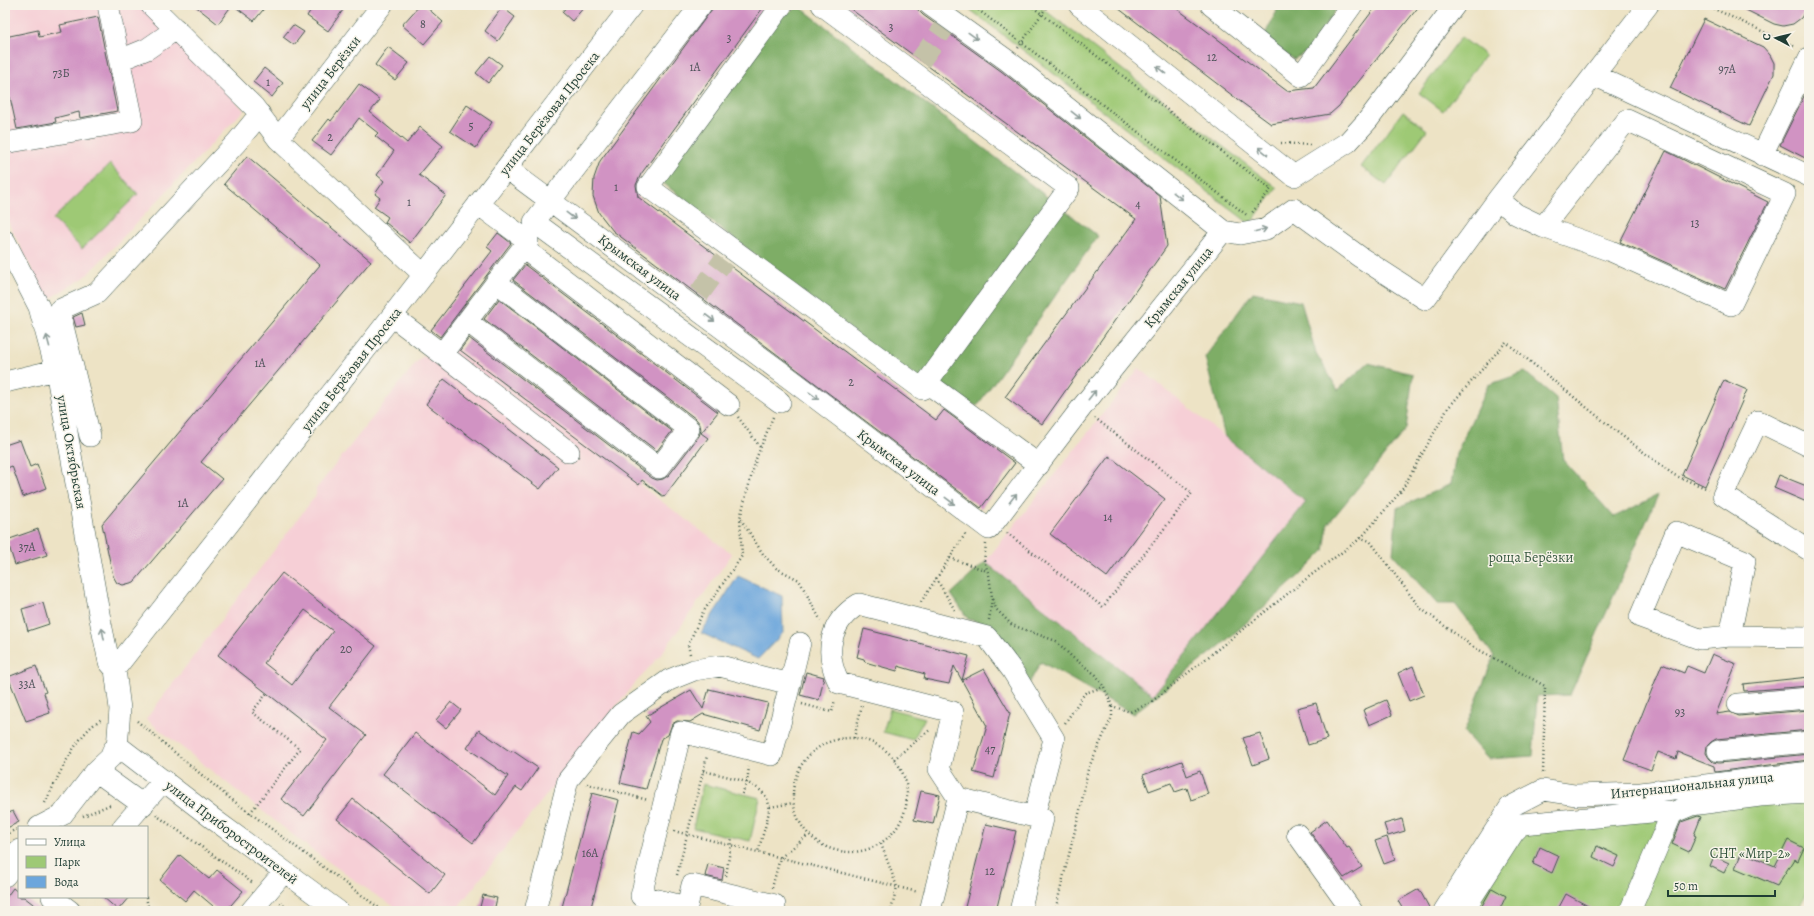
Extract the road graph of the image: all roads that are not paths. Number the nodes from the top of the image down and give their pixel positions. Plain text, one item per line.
1 (108, 5) edge
2 (382, 5) edge
3 (632, 5) edge
4 (701, 5) edge
5 (782, 5) edge
6 (822, 5) edge
7 (930, 5) edge
8 (1079, 5) edge
9 (1211, 5) edge
10 (1352, 5) edge
11 (1455, 5) edge
12 (1648, 5) edge
13 (153, 6) edge
14 (176, 29) junction
15 (1806, 54) edge
16 (120, 60) junction
17 (1594, 75) junction
18 (260, 114) junction
19 (278, 139) junction
20 (5, 143) edge
21 (1762, 154) junction
22 (506, 168) junction
23 (1294, 176) junction
24 (1809, 176) edge
25 (1498, 199) junction
26 (550, 200) junction
27 (478, 204) junction
28 (1294, 209) junction
29 (1543, 227) junction
30 (1223, 231) junction
31 (5, 241) edge
32 (523, 248) junction
33 (424, 275) junction
34 (496, 282) junction
35 (392, 316) junction
36 (467, 321) junction
37 (442, 354) junction
38 (56, 370) junction
39 (5, 382) edge
40 (927, 383) junction
41 (780, 402) road end
42 (729, 405) road end
43 (90, 436) dead end
44 (1809, 446) edge
45 (569, 452) dead end
46 (1039, 465) junction
47 (1809, 550) edge
48 (1730, 636) junction
49 (1809, 637) edge
50 (800, 644) dead end
51 (115, 669) junction
52 (788, 692) junction
53 (1809, 698) edge
54 (1738, 704) dead end
55 (1809, 742) edge
56 (1718, 751) dead end
57 (112, 757) junction
58 (1809, 772) edge
59 (164, 780) junction
60 (1809, 793) edge
61 (958, 798) junction
62 (136, 800) junction
63 (1672, 813) junction
64 (1034, 817) junction
65 (69, 821) edge
66 (44, 826) edge
67 (123, 826) edge
68 (1297, 834) dead end
69 (18, 838) edge
70 (5, 845) edge
71 (284, 872) junction
72 (53, 898) edge
73 (932, 904) edge
74 (681, 907) edge
75 (771, 907) edge
76 (70, 911) edge
77 (251, 911) edge
78 (338, 911) edge
79 (535, 911) edge
80 (1020, 911) edge
81 (1352, 911) edge
82 (1444, 911) edge
83 (1463, 911) edge
84 (1630, 911) edge

1 - 16 street
2 - 19 street, улица Берёзки
3 - 22 street, улица Берёзовая Просека
4 - 26 street
5 - 40 street
6 - 40 street
7 -> 30 street
23 -> 8 street
9 - 10 street
11 - 23 street
12 - 17 street
13 - 14 street
14 - 16 street
14 - 18 street
15 - 21 street
16 - 20 street
17 - 21 street
17 - 25 street
18 - 19 street
18 - 43 street
19 - 33 street
21 - 24 street
22 - 26 street, Крымская улица
22 - 27 street, улица Берёзовая Просека
23 - 28 street
25 - 28 street
25 - 29 street
26 - 41 street
26 -> 46 street, Крымская улица
27 - 32 street
27 - 33 street, улица Берёзовая Просека
30 -> 28 street
29 - 29 street
46 -> 30 street, Крымская улица
38 -> 31 street, улица Октябрьская
32 - 34 street
32 - 42 street
33 - 35 street, улица Берёзовая Просека
34 - 36 street
34 - 36 street
35 - 37 street
35 - 51 street, улица Берёзовая Просека
36 - 37 street
37 - 45 street
38 - 39 street
51 -> 38 street, улица Октябрьская
40 - 46 street
44 - 47 street
48 - 48 street
48 - 49 street
50 - 52 street
51 - 57 street
52 - 74 street
52 - 79 street
53 - 54 street
55 - 56 street
57 - 59 street, улица Приборостроителей
57 - 62 street
57 - 65 street
58 - 82 street, Интернациональная улица
59 - 62 street
59 - 71 street, улица Приборостроителей
60 - 63 street
61 - 64 street
61 - 64 street
61 - 73 street
62 - 67 street
63 - 83 street
63 - 84 street
64 - 80 street
65 - 66 street
68 - 81 street
69 - 70 street
71 - 77 street
71 - 78 street, улица Приборостроителей
72 - 76 street
74 - 75 street

